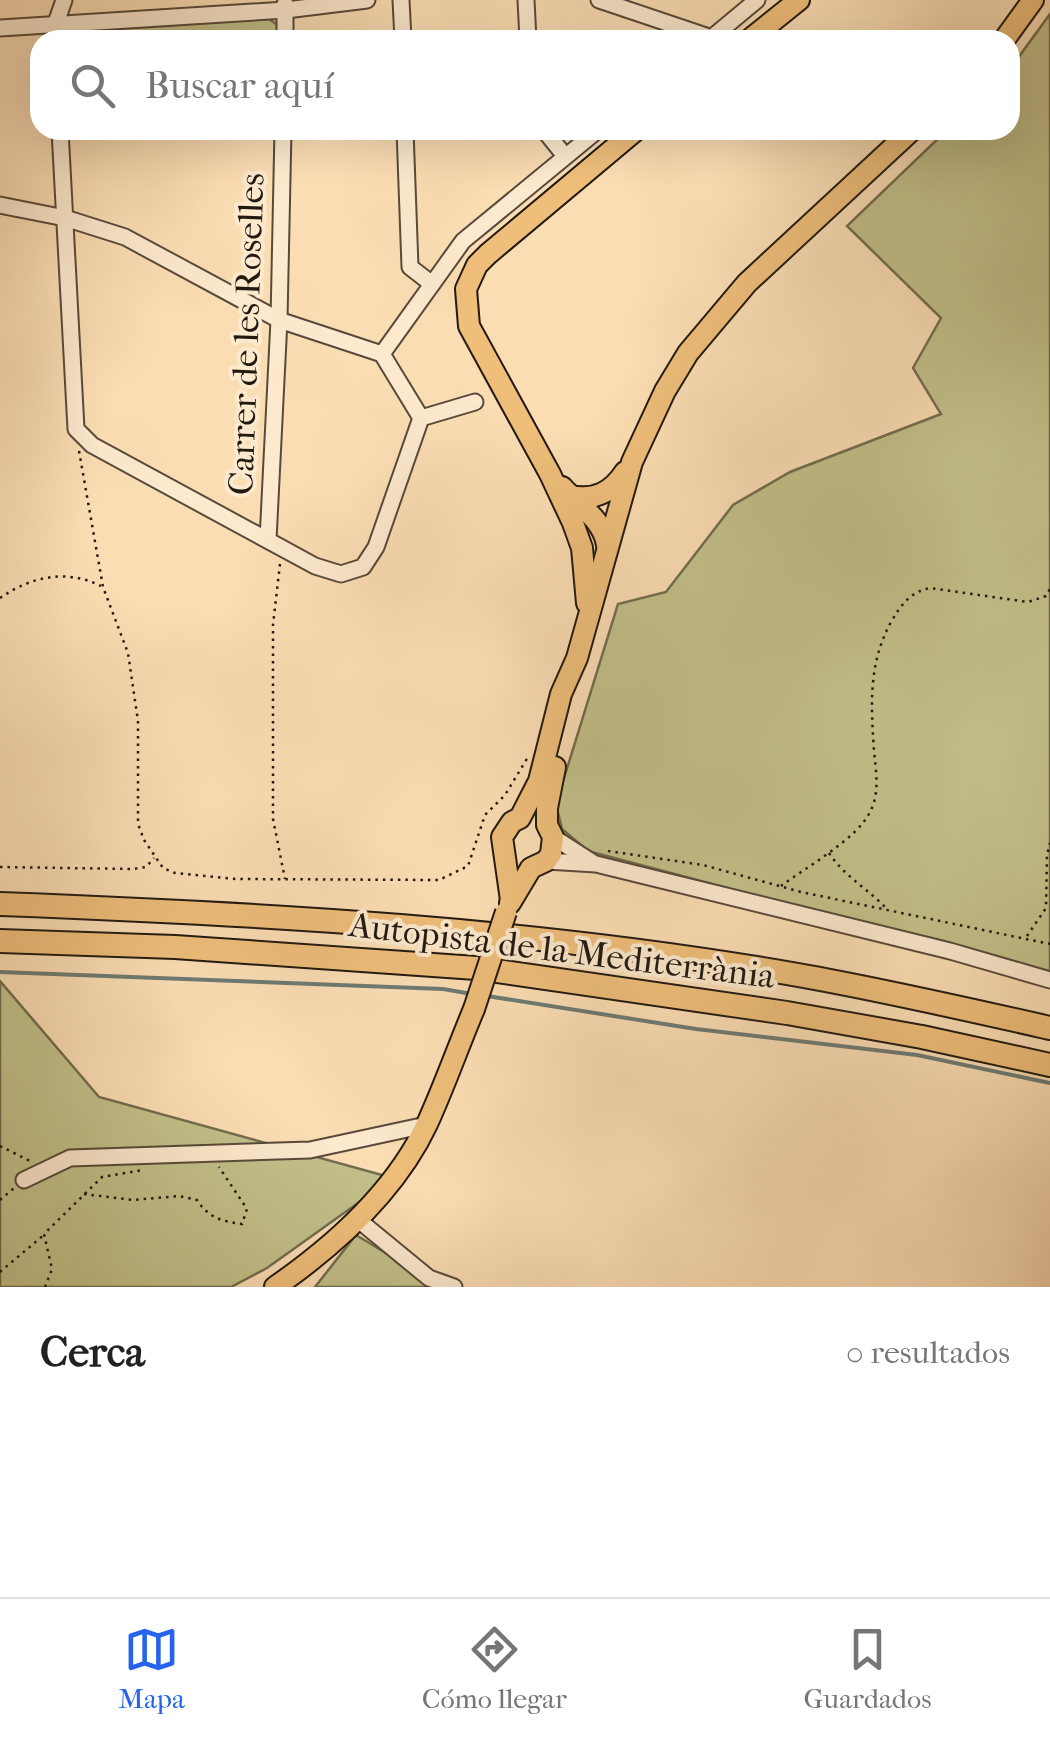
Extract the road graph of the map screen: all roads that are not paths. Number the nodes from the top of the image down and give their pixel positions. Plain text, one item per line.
1 (64, 0) edge
2 (367, 0) edge
3 (401, 0) edge
4 (526, 0) edge
5 (599, 0) edge
6 (757, 0) edge
7 (1033, 0) edge
8 (791, 3) edge
9 (286, 5) edge
10 (0, 28) edge
11 (56, 30) edge
12 (80, 30) edge
13 (285, 30) edge
14 (402, 30) edge
15 (528, 30) edge
16 (685, 30) edge
17 (722, 30) edge
18 (760, 30) edge
19 (1011, 30) edge
20 (30, 31) edge
21 (61, 140) edge
22 (283, 140) edge
23 (405, 140) edge
24 (552, 140) edge
25 (585, 140) edge
26 (624, 140) edge
27 (901, 140) edge
28 (565, 156) junction
29 (0, 206) edge
30 (65, 218) junction
31 (432, 284) junction
32 (279, 320) junction
33 (382, 354) junction
34 (475, 402) dead end
35 (421, 418) junction
36 (632, 462) junction
37 (550, 474) junction
38 (570, 496) junction
39 (275, 544) junction
40 (608, 548) junction
41 (588, 618) junction
42 (577, 658) junction
43 (520, 818) junction
44 (550, 831) junction
45 (505, 855) junction
46 (596, 864) junction
47 (538, 865) junction
48 (0, 904) edge
49 (508, 906) junction
50 (0, 940) edge
51 (1050, 980) edge
52 (1050, 1028) edge
53 (1050, 1065) edge
54 (426, 1126) junction
55 (24, 1180) road end
56 (356, 1218) junction
57 (275, 1287) edge
58 (454, 1287) edge

1 - 11 street
2 - 9 street
3 - 14 street
4 - 15 street
5 - 16 street
6 - 17 street
7 - 19 main road
8 - 18 main road
9 - 12 street
9 - 13 street
10 - 20 street
21 - 30 street
22 - 32 street, Carrer de les Roselles
23 - 31 street
24 - 28 street
25 - 28 street
26 - 37 main road
27 - 36 main road
28 - 31 street
29 - 30 street
30 - 32 street
30 - 39 street
31 - 33 street
32 - 33 street
32 - 39 street, Carrer de les Roselles
33 - 35 street
34 - 35 street
35 - 39 street
36 - 38 main road
36 - 40 main road
37 - 38 main road
37 - 41 main road
38 - 40 main road
40 - 41 main road
41 - 42 main road
42 - 43 main road
42 - 44 main road
43 - 44 main road
43 - 45 main road
44 - 46 street
44 - 47 main road
45 - 47 main road
45 - 49 main road
46 - 47 street
46 - 51 street
47 - 49 main road
48 - 52 highway, Autopista de la Mediterrània
49 - 54 main road, bridge
50 - 53 highway, Autopista de la Mediterrània
54 - 55 street
54 - 56 main road
56 - 57 main road
56 - 58 street

